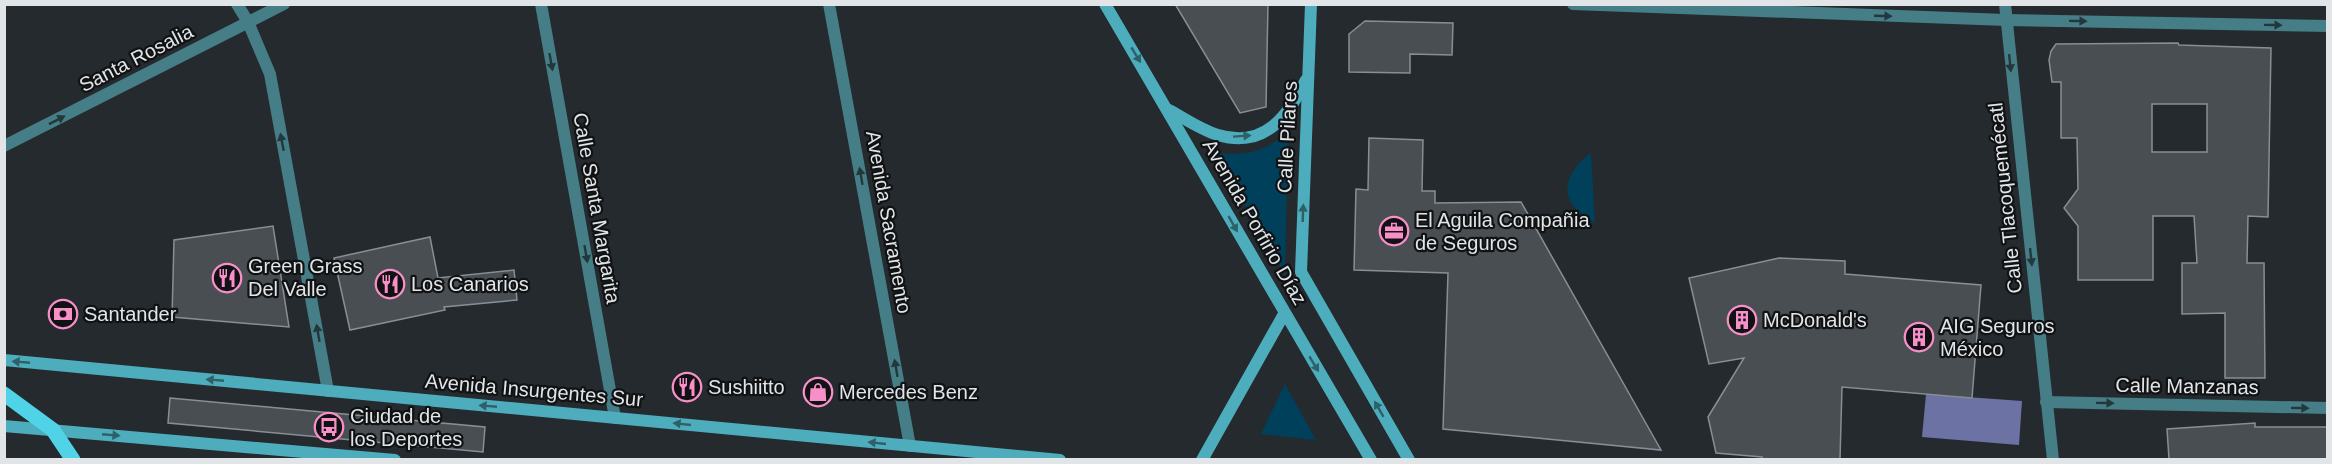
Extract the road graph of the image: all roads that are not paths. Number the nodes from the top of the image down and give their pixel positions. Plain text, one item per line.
1 (237, 4) edge
2 (284, 4) edge
3 (541, 4) edge
4 (829, 4) edge
5 (1105, 4) edge
6 (1311, 4) edge
7 (1573, 4) edge
8 (2004, 4) edge
9 (2006, 20) junction
10 (248, 22) junction
11 (2328, 26) edge
12 (1310, 74) junction
13 (1169, 110) junction
14 (4, 146) edge
15 (1301, 272) joint
16 (1284, 314) junction
17 (4, 360) edge
18 (328, 391) junction
19 (4, 394) edge
20 (2046, 402) junction
21 (2328, 408) edge
22 (615, 418) junction
23 (4, 426) edge
24 (53, 430) junction
25 (910, 446) junction
26 (73, 459) edge
27 (395, 459) edge
28 (1060, 459) edge
29 (1202, 459) edge
30 (1371, 459) edge
31 (1409, 459) edge
32 (2052, 459) edge

1 - 10 street
2 - 10 street, Santa Rosalia
3 -> 22 street, Calle Santa Margarita
25 -> 4 street, Avenida Sacramento
5 -> 13 main road, Avenida Porfirio Díaz
6 - 12 main road, Calle Pilares
7 -> 9 street
8 - 9 street, Calle Tlacoquemécatl
9 -> 11 street
9 -> 20 street, Calle Tlacoquemécatl
14 -> 10 street, Santa Rosalia
18 -> 10 street
13 -> 12 main road
15 -> 12 main road, Calle Pilares
13 -> 16 main road, Avenida Porfirio Díaz
31 -> 15 main road, Avenida Porfirio Díaz
16 - 29 main road
16 -> 30 main road, Avenida Porfirio Díaz
18 -> 17 main road, Avenida Insurgentes Sur
22 -> 18 main road, Avenida Insurgentes Sur
19 - 24 main road
20 -> 21 street, Calle Manzanas
20 - 32 street, Calle Tlacoquemécatl
25 -> 22 main road, Avenida Insurgentes Sur
23 - 24 main road
24 - 26 main road
24 -> 27 main road
25 - 28 main road, Avenida Insurgentes Sur

